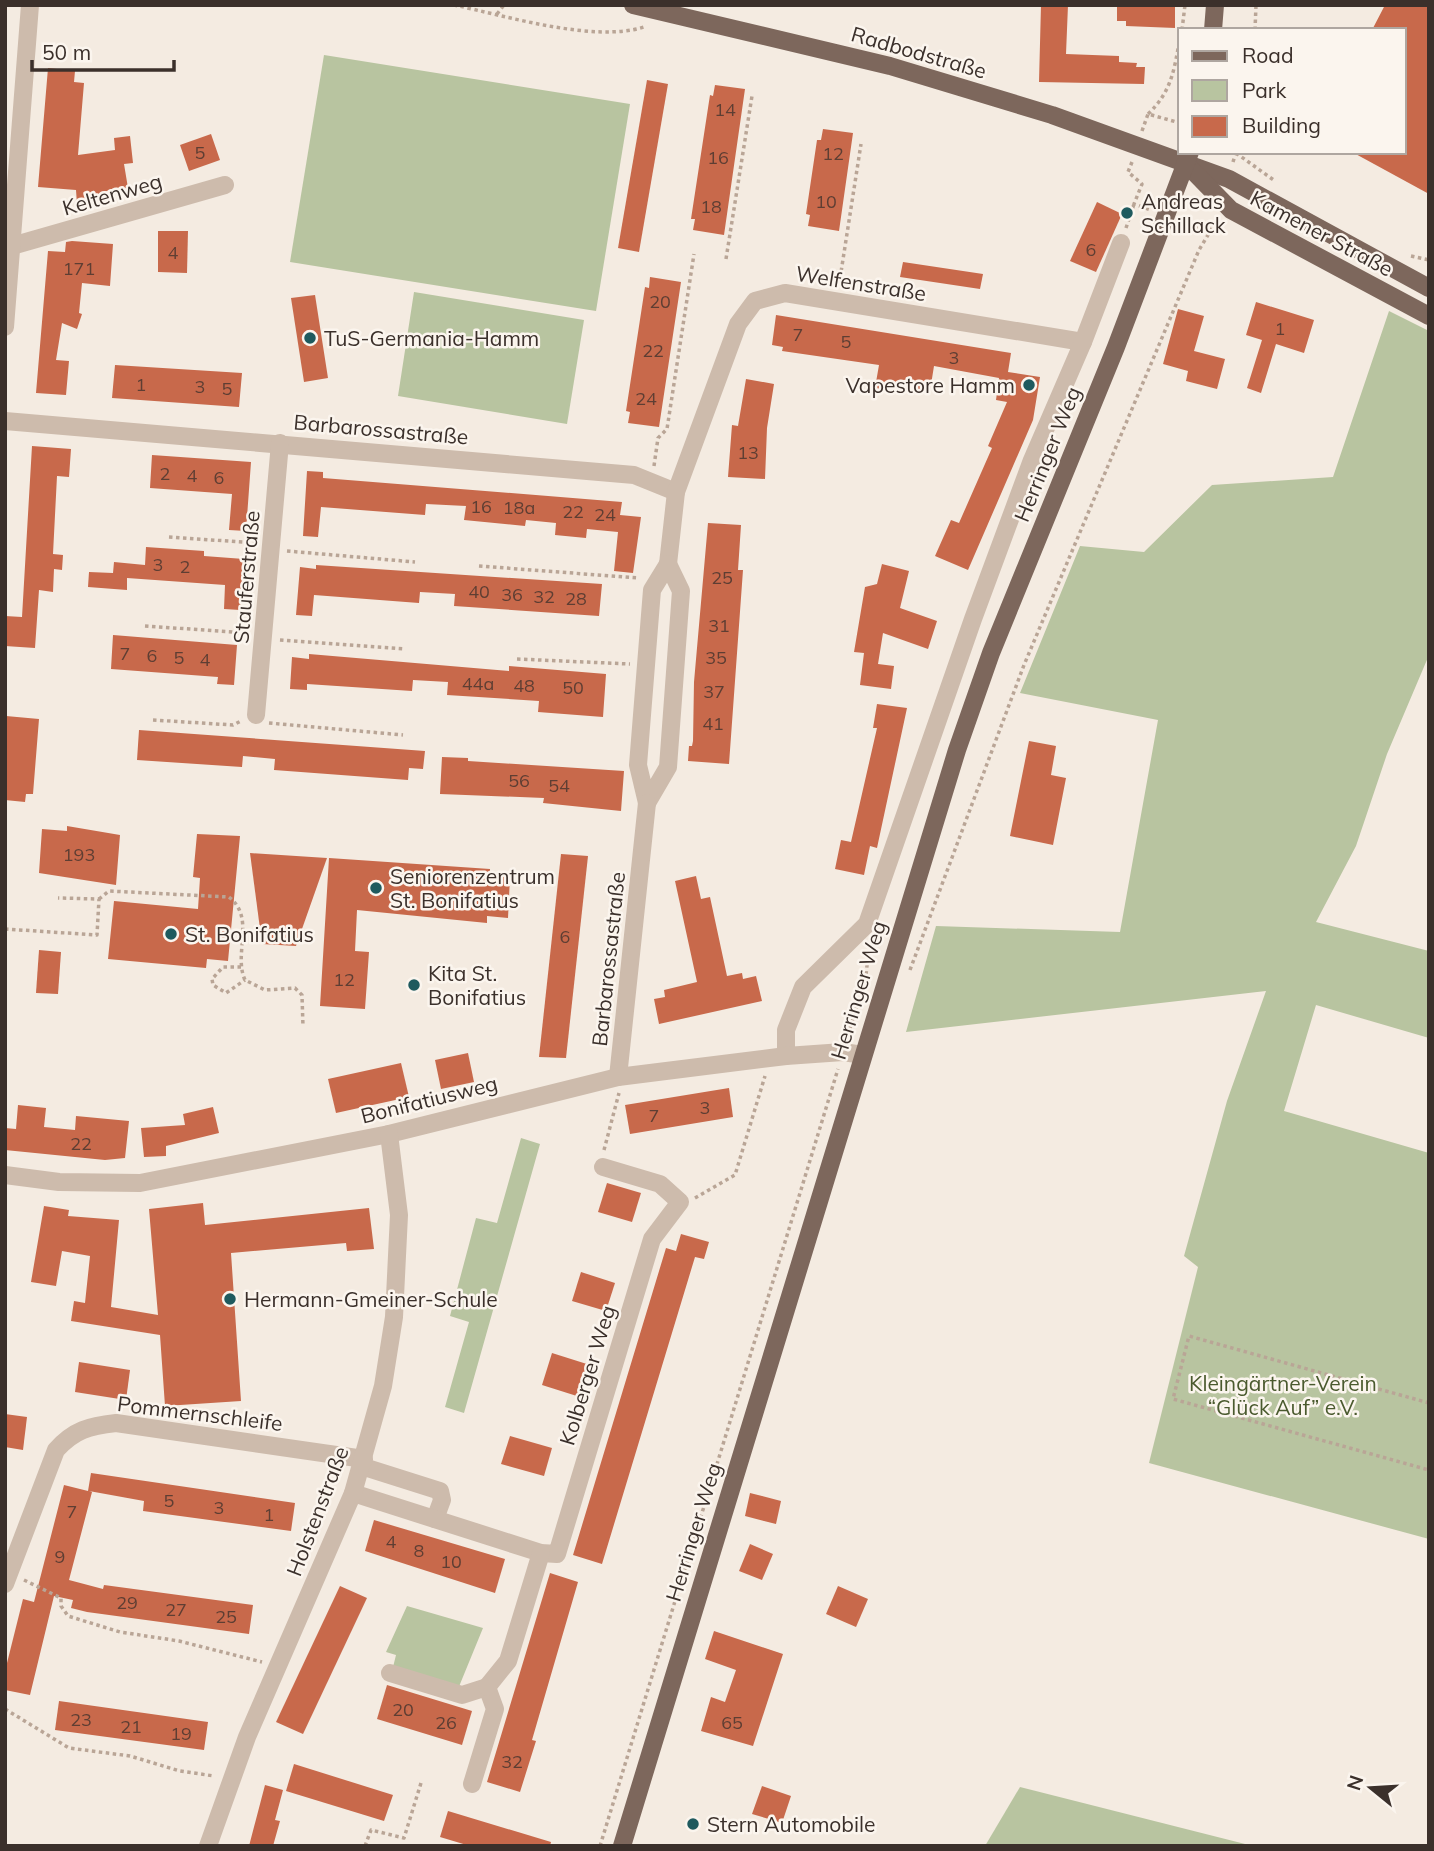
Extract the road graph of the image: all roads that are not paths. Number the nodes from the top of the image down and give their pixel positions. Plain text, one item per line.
1 (30, 5) edge
2 (633, 5) edge
3 (1215, 5) edge
4 (1213, 28) edge
5 (1189, 158) edge
6 (225, 185) dead end
7 (1121, 243) road end
8 (9, 247) edge
9 (1429, 288) edge
10 (1429, 316) edge
11 (5, 327) edge
12 (1083, 342) junction
13 (5, 421) edge
14 (280, 443) junction
15 (676, 492) junction
16 (668, 564) junction
17 (256, 715) road end
18 (647, 803) junction
19 (863, 1055) junction
20 (778, 1057) junction
21 (618, 1077) junction
22 (388, 1134) junction
23 (603, 1167) road end
24 (5, 1175) edge
25 (363, 1462) junction
26 (354, 1493) junction
27 (435, 1519) junction
28 (541, 1553) junction
29 (7, 1578) edge
30 (390, 1673) dead end
31 (487, 1687) junction
32 (472, 1784) dead end
33 (208, 1846) edge
34 (622, 1846) edge

1 - 8 street
2 - 5 main road, Radbodstraße
3 - 4 main road
5 - 9 main road, Kamener Straße
5 - 10 main road, Kamener Straße
5 - 19 main road, Herringer Weg
6 - 8 street, Keltenweg
7 - 12 street, Herringer Weg
8 - 11 street
12 - 15 street, Welfenstraße
12 - 20 street, Herringer Weg
13 - 14 street, Barbarossastraße
14 - 15 street, Barbarossastraße
14 - 17 street, Stauferstraße
15 - 16 street, Barbarossastraße
16 - 18 street, Barbarossastraße
16 - 18 street, Barbarossastraße
18 - 21 street, Barbarossastraße
19 - 20 street, Bonifatiusweg
19 - 34 main road, Herringer Weg
20 - 21 street, Bonifatiusweg
21 - 22 street, Bonifatiusweg
22 - 24 street, Bonifatiusweg
22 - 25 street, Holstenstraße
23 - 28 street, Kolberger Weg
25 - 26 street, Holstenstraße
25 - 27 street
25 - 29 street, Pommernschleife
26 - 27 street
26 - 33 street, Holstenstraße
27 - 28 street
28 - 31 street
30 - 31 street
31 - 32 street

